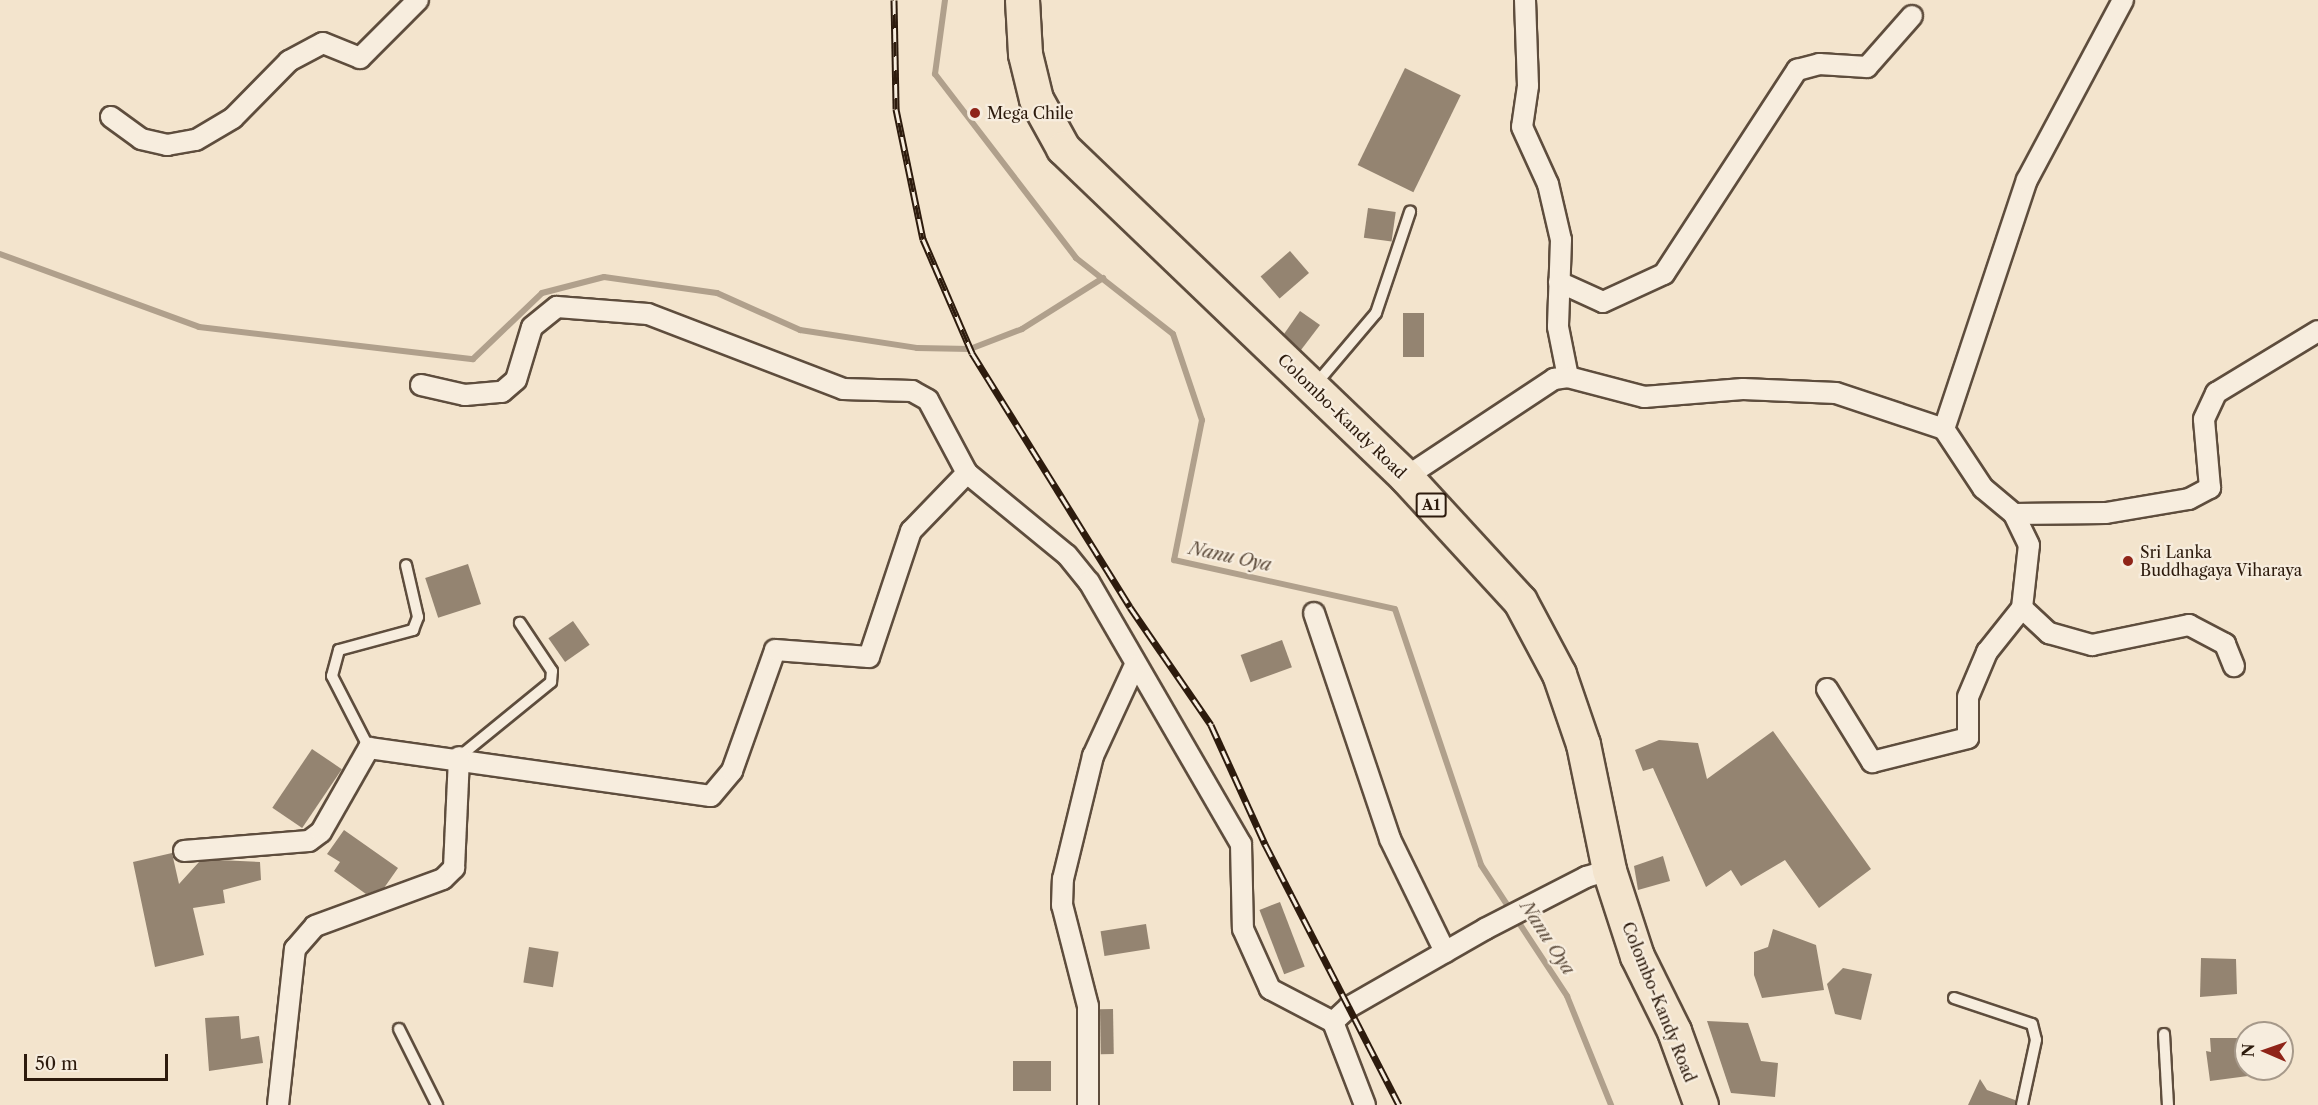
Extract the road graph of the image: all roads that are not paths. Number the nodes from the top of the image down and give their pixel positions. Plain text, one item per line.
1 (418, 0) edge
2 (1022, 0) edge
3 (1526, 0) edge
4 (2123, 0) edge
5 (1912, 16) dead end
6 (111, 117) dead end
7 (1410, 212) dead end
8 (1559, 282) junction
9 (2318, 331) edge
10 (1568, 377) junction
11 (421, 385) dead end
12 (1312, 388) junction
13 (1944, 429) junction
14 (967, 473) junction
15 (1406, 477) junction
16 (2014, 514) junction
17 (406, 565) dead end
18 (2022, 608) junction
19 (1314, 613) dead end
20 (520, 622) dead end
21 (1135, 665) junction
22 (2234, 666) dead end
23 (1827, 689) dead end
24 (369, 748) junction
25 (459, 758) junction
26 (184, 851) dead end
27 (1609, 870) junction
28 (1445, 952) junction
29 (1954, 998) dead end
30 (1333, 1022) junction
31 (399, 1029) dead end
32 (2164, 1034) dead end
33 (279, 1105) edge
34 (437, 1105) edge
35 (1088, 1105) edge
36 (1365, 1105) edge
37 (1701, 1105) edge
38 (2022, 1105) edge
39 (2168, 1105) edge

1 - 6 street
2 - 12 highway, Colombo-Kandy Road / A1
3 - 8 street
4 - 13 street
5 - 8 street
7 - 12 lane
8 - 10 street
9 - 16 street
10 - 13 street
10 - 15 street
11 - 14 street
12 - 15 highway, Colombo-Kandy Road / A1
13 - 16 street
14 - 21 street
14 - 25 street
15 - 27 highway, Colombo-Kandy Road / A1
16 - 18 street
17 - 24 lane
18 - 22 street
18 - 23 street
19 - 28 street
20 - 25 lane
21 - 30 street
21 - 35 street
24 - 25 street
24 - 26 street
25 - 33 street
27 - 28 street
27 - 37 highway, Colombo-Kandy Road / A1
28 - 30 street
29 - 38 lane
30 - 36 street
31 - 34 lane
32 - 39 lane

